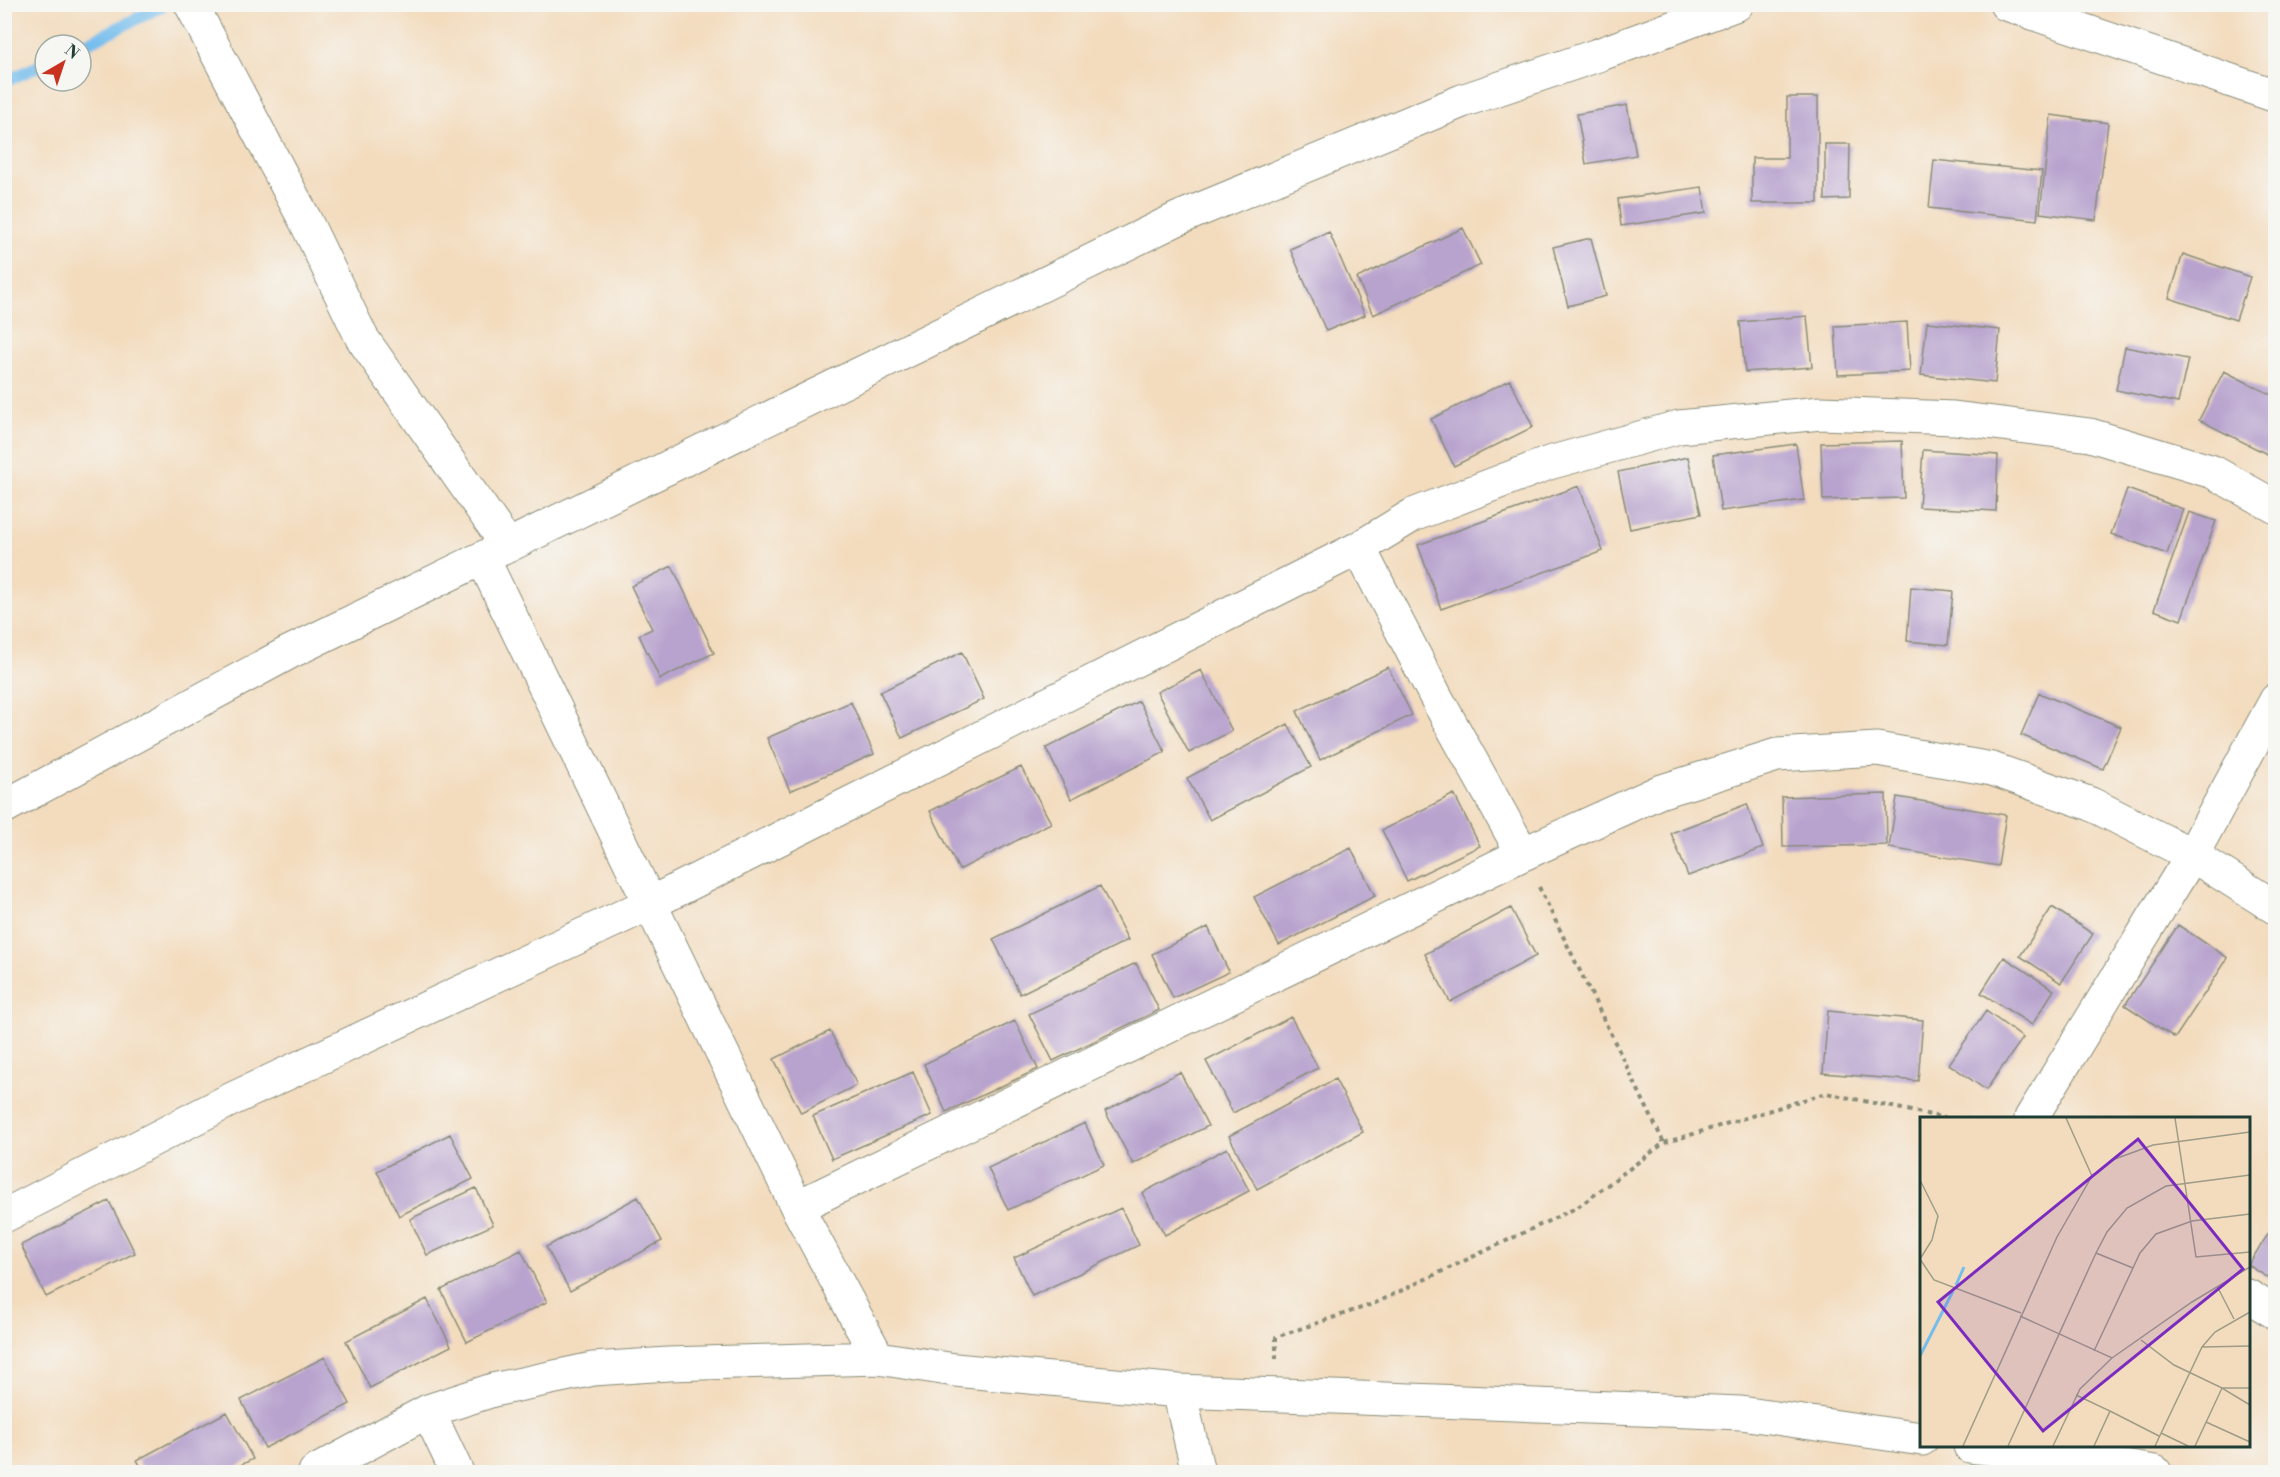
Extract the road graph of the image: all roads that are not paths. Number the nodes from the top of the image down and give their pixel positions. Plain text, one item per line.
1 (191, 4) edge
2 (1737, 4) edge
3 (2006, 4) edge
4 (2276, 96) edge
5 (2276, 507) edge
6 (1359, 548) junction
7 (496, 552) junction
8 (2276, 700) edge
9 (4, 807) edge
10 (1523, 854) junction
11 (2192, 855) junction
12 (649, 904) junction
13 (2276, 908) edge
14 (2032, 1117) edge
15 (797, 1207) junction
16 (4, 1216) edge
17 (2250, 1297) edge
18 (2276, 1313) edge
19 (878, 1358) junction
20 (1179, 1391) junction
21 (428, 1411) junction
22 (1920, 1438) edge
23 (1972, 1447) edge
24 (2004, 1461) edge
25 (315, 1473) edge
26 (457, 1473) edge
27 (1198, 1473) edge
28 (2155, 1473) edge

1 - 7 street
2 - 7 street
3 - 4 street
5 - 6 street
6 - 10 street
6 - 12 street
7 - 9 street
7 - 12 street
8 - 11 street
10 - 11 street
10 - 15 street
11 - 13 street
11 - 14 street
12 - 15 street
12 - 16 street
15 - 19 street
17 - 18 street
19 - 20 street
19 - 21 street
20 - 22 street
20 - 27 street
21 - 25 street
21 - 26 street
23 - 24 street
24 - 28 street

